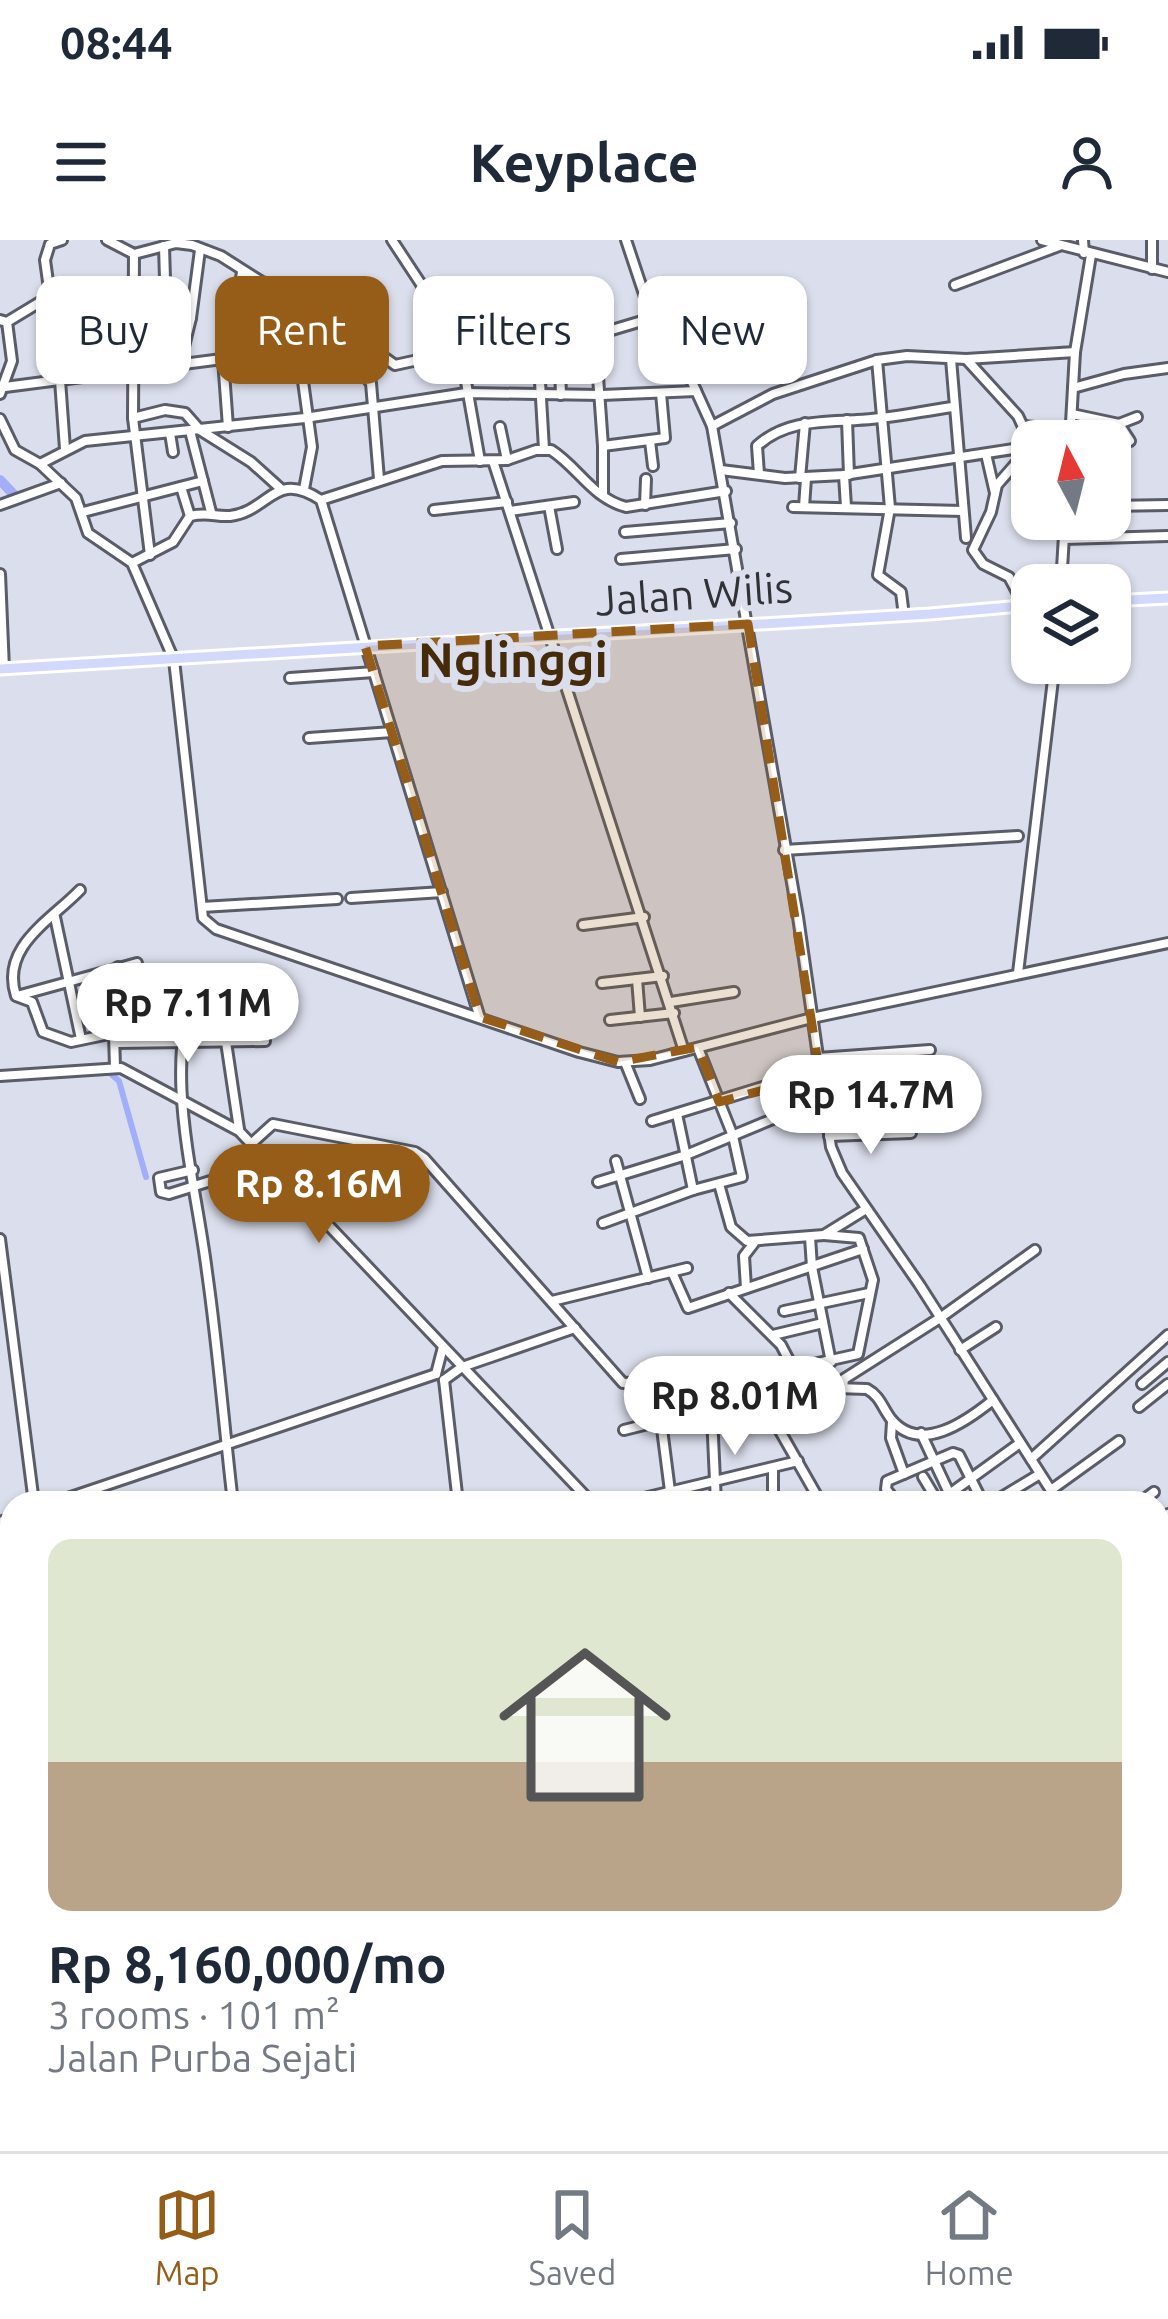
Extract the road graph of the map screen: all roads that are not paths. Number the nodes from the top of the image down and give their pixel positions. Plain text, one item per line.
1 (62, 240) edge
2 (107, 240) edge
3 (392, 240) edge
4 (626, 240) edge
5 (1042, 240) edge
6 (1083, 240) edge
7 (1152, 240) edge
8 (1060, 245) junction
9 (164, 246) junction
10 (200, 250) junction
11 (134, 254) junction
12 (1088, 254) junction
13 (1151, 269) junction
14 (242, 272) junction
15 (1168, 272) edge
16 (49, 276) edge
17 (133, 276) edge
18 (165, 276) edge
19 (241, 276) edge
20 (250, 276) edge
21 (416, 276) edge
22 (638, 276) edge
23 (955, 285) dead end
24 (36, 308) edge
25 (191, 318) edge
26 (3, 321) edge
27 (1076, 352) junction
28 (951, 358) junction
29 (966, 359) junction
30 (878, 360) junction
31 (1168, 368) edge
32 (37, 384) edge
33 (60, 384) edge
34 (133, 384) edge
35 (227, 384) edge
36 (302, 384) edge
37 (371, 384) edge
38 (465, 384) edge
39 (543, 384) edge
40 (561, 384) edge
41 (601, 384) edge
42 (692, 384) edge
43 (1073, 388) junction
44 (3, 390) edge
45 (696, 391) junction
46 (466, 393) junction
47 (661, 393) junction
48 (544, 394) junction
49 (561, 395) junction
50 (602, 395) junction
51 (953, 407) junction
52 (374, 409) junction
53 (1072, 414) junction
54 (883, 416) junction
55 (1137, 417) dead end
56 (134, 418) junction
57 (305, 418) junction
58 (0, 419) edge
59 (847, 420) junction
60 (1019, 420) edge
61 (1071, 420) edge
62 (1100, 420) edge
63 (1129, 420) edge
64 (805, 423) junction
65 (712, 426) junction
66 (228, 427) junction
67 (500, 428) dead end
68 (195, 430) junction
69 (170, 433) junction
70 (136, 435) junction
71 (650, 441) junction
72 (603, 446) junction
73 (65, 449) junction
74 (544, 449) junction
75 (1011, 450) edge
76 (173, 452) dead end
77 (986, 454) junction
78 (960, 458) junction
79 (507, 460) junction
80 (480, 461) junction
81 (493, 461) junction
82 (40, 464) junction
83 (653, 466) dead end
84 (886, 469) junction
85 (1011, 469) edge
86 (721, 470) junction
87 (759, 474) junction
88 (847, 475) junction
89 (803, 478) junction
90 (379, 479) junction
91 (646, 479) dead end
92 (203, 481) junction
93 (62, 483) junction
94 (181, 487) junction
95 (281, 489) junction
96 (304, 489) junction
97 (726, 491) junction
98 (145, 495) junction
99 (996, 495) junction
100 (603, 497) junction
101 (321, 500) junction
102 (574, 502) dead end
103 (0, 505) edge
104 (645, 505) junction
105 (1168, 505) edge
106 (550, 506) junction
107 (1131, 506) edge
108 (509, 507) junction
109 (847, 507) junction
110 (890, 508) junction
111 (434, 510) dead end
112 (963, 511) junction
113 (83, 512) junction
114 (211, 512) junction
115 (190, 516) junction
116 (731, 523) junction
117 (625, 532) dead end
118 (1168, 536) edge
119 (1131, 537) edge
120 (966, 538) dead end
121 (557, 549) dead end
122 (736, 549) junction
123 (150, 555) junction
124 (621, 560) dead end
125 (132, 563) junction
126 (0, 574) edge
127 (1011, 580) edge
128 (2, 590) edge
129 (1168, 598) edge
130 (1131, 601) edge
131 (1011, 607) edge
132 (904, 616) junction
133 (748, 624) junction
134 (553, 637) junction
135 (365, 646) junction
136 (174, 660) junction
137 (2, 669) edge
138 (374, 672) junction
139 (290, 678) dead end
140 (1052, 684) edge
141 (392, 732) junction
142 (309, 738) dead end
143 (1018, 836) dead end
144 (784, 850) junction
145 (80, 890) dead end
146 (442, 892) junction
147 (351, 898) dead end
148 (337, 899) dead end
149 (202, 907) junction
150 (55, 916) junction
151 (644, 917) junction
152 (583, 925) dead end
153 (1168, 943) edge
154 (137, 963) dead end
155 (118, 968) junction
156 (211, 973) dead end
157 (1018, 973) junction
158 (663, 976) junction
159 (196, 979) junction
160 (637, 979) junction
161 (69, 981) junction
162 (602, 983) dead end
163 (734, 992) dead end
164 (16, 996) junction
165 (133, 999) junction
166 (672, 1008) junction
167 (102, 1009) dead end
168 (480, 1017) junction
169 (640, 1017) junction
170 (812, 1018) junction
171 (610, 1020) dead end
172 (114, 1038) junction
173 (81, 1039) junction
174 (265, 1041) dead end
175 (139, 1042) junction
176 (226, 1042) junction
177 (181, 1044) junction
178 (698, 1048) junction
179 (930, 1050) dead end
180 (684, 1051) junction
181 (818, 1058) junction
182 (625, 1062) junction
183 (115, 1068) junction
184 (820, 1075) junction
185 (0, 1076) edge
186 (640, 1099) dead end
187 (181, 1102) junction
188 (718, 1102) junction
189 (677, 1114) junction
190 (780, 1116) dead end
191 (652, 1121) dead end
192 (239, 1131) junction
193 (911, 1133) dead end
194 (733, 1136) junction
195 (829, 1136) junction
196 (252, 1143) junction
197 (686, 1155) junction
198 (616, 1161) dead end
199 (271, 1162) junction
200 (193, 1170) junction
201 (620, 1176) junction
202 (598, 1183) dead end
203 (719, 1184) junction
204 (196, 1185) junction
205 (693, 1190) junction
206 (866, 1208) junction
207 (632, 1213) junction
208 (603, 1223) dead end
209 (824, 1235) junction
210 (810, 1237) junction
211 (0, 1239) edge
212 (755, 1242) junction
213 (862, 1250) junction
214 (1035, 1250) dead end
215 (812, 1267) junction
216 (687, 1268) dead end
217 (672, 1272) junction
218 (648, 1278) junction
219 (746, 1288) junction
220 (729, 1293) junction
221 (869, 1293) junction
222 (553, 1301) junction
223 (819, 1303) junction
224 (784, 1311) dead end
225 (940, 1318) junction
226 (823, 1323) junction
227 (996, 1327) dead end
228 (575, 1328) junction
229 (1168, 1335) edge
230 (772, 1336) junction
231 (443, 1347) junction
232 (960, 1350) junction
233 (831, 1362) junction
234 (1168, 1362) edge
235 (462, 1367) junction
236 (791, 1369) junction
237 (440, 1377) junction
238 (1142, 1384) dead end
239 (1168, 1384) edge
240 (843, 1387) junction
241 (682, 1400) dead end
242 (993, 1400) junction
243 (661, 1401) junction
244 (1138, 1407) dead end
245 (768, 1410) junction
246 (712, 1415) junction
247 (664, 1420) junction
248 (892, 1422) junction
249 (624, 1430) dead end
250 (921, 1433) junction
251 (1119, 1441) dead end
252 (1020, 1443) junction
253 (226, 1447) junction
254 (1031, 1459) junction
255 (798, 1461) junction
256 (934, 1462) junction
257 (773, 1468) junction
258 (904, 1474) junction
259 (1040, 1474) junction
260 (923, 1477) dead end
261 (714, 1481) junction
262 (970, 1482) junction
263 (1051, 1490) joint
264 (32, 1491) edge
265 (90, 1491) edge
266 (232, 1491) edge
267 (456, 1491) edge
268 (581, 1491) edge
269 (670, 1491) joint
270 (715, 1491) edge
271 (773, 1491) edge
272 (814, 1491) edge
273 (889, 1491) edge
274 (931, 1491) edge
275 (948, 1491) edge
276 (957, 1491) edge
277 (978, 1491) edge
278 (1010, 1491) edge

1 - 16 street
2 - 11 street
3 - 21 street
4 - 22 street
5 - 8 street
6 - 12 street
7 - 13 street
8 - 12 street
8 - 23 street
9 - 10 street
9 - 11 street
9 - 18 street
10 - 14 street
10 - 25 street
11 - 17 street
12 - 13 street
12 - 27 street
13 - 15 street
14 - 19 street
14 - 20 street
24 - 26 street
26 - 44 street
27 - 29 street
27 - 43 street
28 - 29 street
28 - 30 street
28 - 51 street
29 - 60 street
30 - 54 street
30 - 65 street
31 - 43 street
32 - 44 street
33 - 73 street
34 - 56 street
35 - 66 street
36 - 57 street
37 - 52 street
38 - 46 street
39 - 48 street
40 - 49 street
41 - 50 street
42 - 45 street
43 - 53 street
45 - 47 street
45 - 65 street
46 - 48 street
46 - 52 street
46 - 80 street
47 - 50 street
47 - 71 street
48 - 49 street
48 - 74 street
49 - 50 street
50 - 72 street
51 - 54 street
51 - 78 street
52 - 57 street
52 - 90 street
53 - 61 street
53 - 62 street
54 - 59 street
54 - 84 street
55 - 63 street
56 - 68 street
56 - 70 street
57 - 66 street
57 - 96 street
58 - 82 street
59 - 64 street
59 - 88 street
64 - 87 street
64 - 89 street
65 - 86 street
66 - 68 street
67 - 79 street
68 - 69 street
68 - 92 street
68 - 95 street
69 - 70 street
69 - 76 street
70 - 73 street
70 - 98 street
71 - 72 street
71 - 83 street
72 - 100 street
73 - 82 street
74 - 79 street
74 - 100 street
75 - 77 street
77 - 78 street
77 - 99 street
78 - 84 street
78 - 112 street
79 - 81 street
80 - 81 street
80 - 90 street
81 - 108 street
82 - 93 street
84 - 88 street
84 - 110 street
85 - 99 street
86 - 87 street
86 - 97 street
87 - 89 street
88 - 89 street
88 - 109 street
89 - 109 street
90 - 101 street
91 - 104 street
92 - 94 street
92 - 114 street
93 - 103 street
93 - 113 street
94 - 98 street
94 - 115 street
95 - 96 street
95 - 114 street
96 - 101 street
97 - 104 street
97 - 116 street
98 - 113 street
98 - 123 street
99 - 127 street
100 - 104 street
101 - 135 street
102 - 106 street
105 - 107 street
106 - 108 street
106 - 121 street
108 - 111 street
108 - 134 street
109 - 110 street
110 - 112 street
110 - 132 street
112 - 120 street
113 - 125 street
114 - 115 street
115 - 123 street
116 - 117 street
116 - 122 street
118 - 119 street
122 - 124 street
122 - 133 street
123 - 125 street
125 - 136 street
126 - 128 street
128 - 137 street
129 - 130 main road
131 - 132 main road, Jalan Wilis
132 - 133 main road, Jalan Wilis
133 - 134 main road, Jalan Wilis
133 - 144 street
134 - 135 main road, Jalan Wilis
134 - 151 street
135 - 136 main road, Jalan Wilis
135 - 138 street
136 - 137 main road, Jalan Wilis
136 - 149 street
138 - 139 street
138 - 141 street
140 - 157 street
141 - 142 street
141 - 146 street
143 - 144 street
144 - 170 street
145 - 150 street
146 - 147 street
146 - 168 street
148 - 149 street
149 - 168 street
150 - 161 street
150 - 164 street
151 - 152 street
151 - 158 street
153 - 157 street
154 - 155 street
155 - 161 street
155 - 167 street
156 - 159 street
157 - 170 street
158 - 160 street
158 - 166 street
159 - 165 street
159 - 177 street
160 - 162 street
160 - 169 street
161 - 164 street
161 - 173 street
163 - 166 street
164 - 173 street
165 - 172 street
165 - 175 street
166 - 169 street
166 - 180 street
168 - 182 street
169 - 171 street
170 - 178 street
170 - 181 street
172 - 173 street
172 - 175 street
172 - 183 street
174 - 176 street
175 - 177 street
176 - 177 street
176 - 192 street
177 - 187 street
178 - 180 street
178 - 188 street
179 - 181 street
180 - 182 street
181 - 184 street
182 - 186 street
183 - 185 street
183 - 187 street
184 - 188 street
184 - 195 street
187 - 192 street
187 - 200 street
188 - 189 street
188 - 194 street
189 - 191 street
189 - 197 street
190 - 194 street
192 - 196 street
193 - 195 street
194 - 197 street
194 - 203 street
195 - 206 street
196 - 199 street
196 - 222 street
197 - 201 street
197 - 205 street
198 - 201 street
199 - 204 street
199 - 231 street
200 - 204 street
200 - 204 street
201 - 202 street
201 - 207 street
203 - 205 street
203 - 212 street
204 - 253 street
205 - 207 street
206 - 209 street
206 - 225 street
207 - 208 street
207 - 218 street
209 - 210 street
209 - 213 street
210 - 212 street
210 - 215 street
211 - 264 street
212 - 219 street
213 - 215 street
213 - 221 street
214 - 225 street
215 - 219 street
215 - 223 street
216 - 217 street
217 - 218 street
217 - 220 street
218 - 222 street
219 - 220 street
220 - 230 street
221 - 223 street
221 - 233 street
222 - 228 street
223 - 224 street
223 - 226 street
225 - 232 street
225 - 240 street
226 - 230 street
226 - 233 street
227 - 232 street
228 - 235 street
228 - 243 street
229 - 254 street
230 - 236 street
231 - 235 street
231 - 237 street
232 - 242 street
233 - 236 street
234 - 238 street
235 - 237 street
235 - 268 street
236 - 240 street
236 - 245 street
237 - 253 street
237 - 267 street
239 - 244 street
240 - 248 street
241 - 243 street
242 - 250 street
242 - 252 street
243 - 247 street
245 - 246 street
245 - 255 street
246 - 247 street
246 - 261 street
247 - 249 street
247 - 269 street
248 - 250 street
248 - 258 street
250 - 256 street
251 - 263 street
252 - 254 street
252 - 262 street
253 - 265 street
253 - 266 street
254 - 259 street
255 - 257 street
255 - 272 street
256 - 258 street
256 - 262 street
256 - 275 street
257 - 261 street
257 - 271 street
258 - 273 street
259 - 263 street
259 - 278 street
260 - 274 street
261 - 269 street
261 - 270 street
262 - 276 street
262 - 277 street

